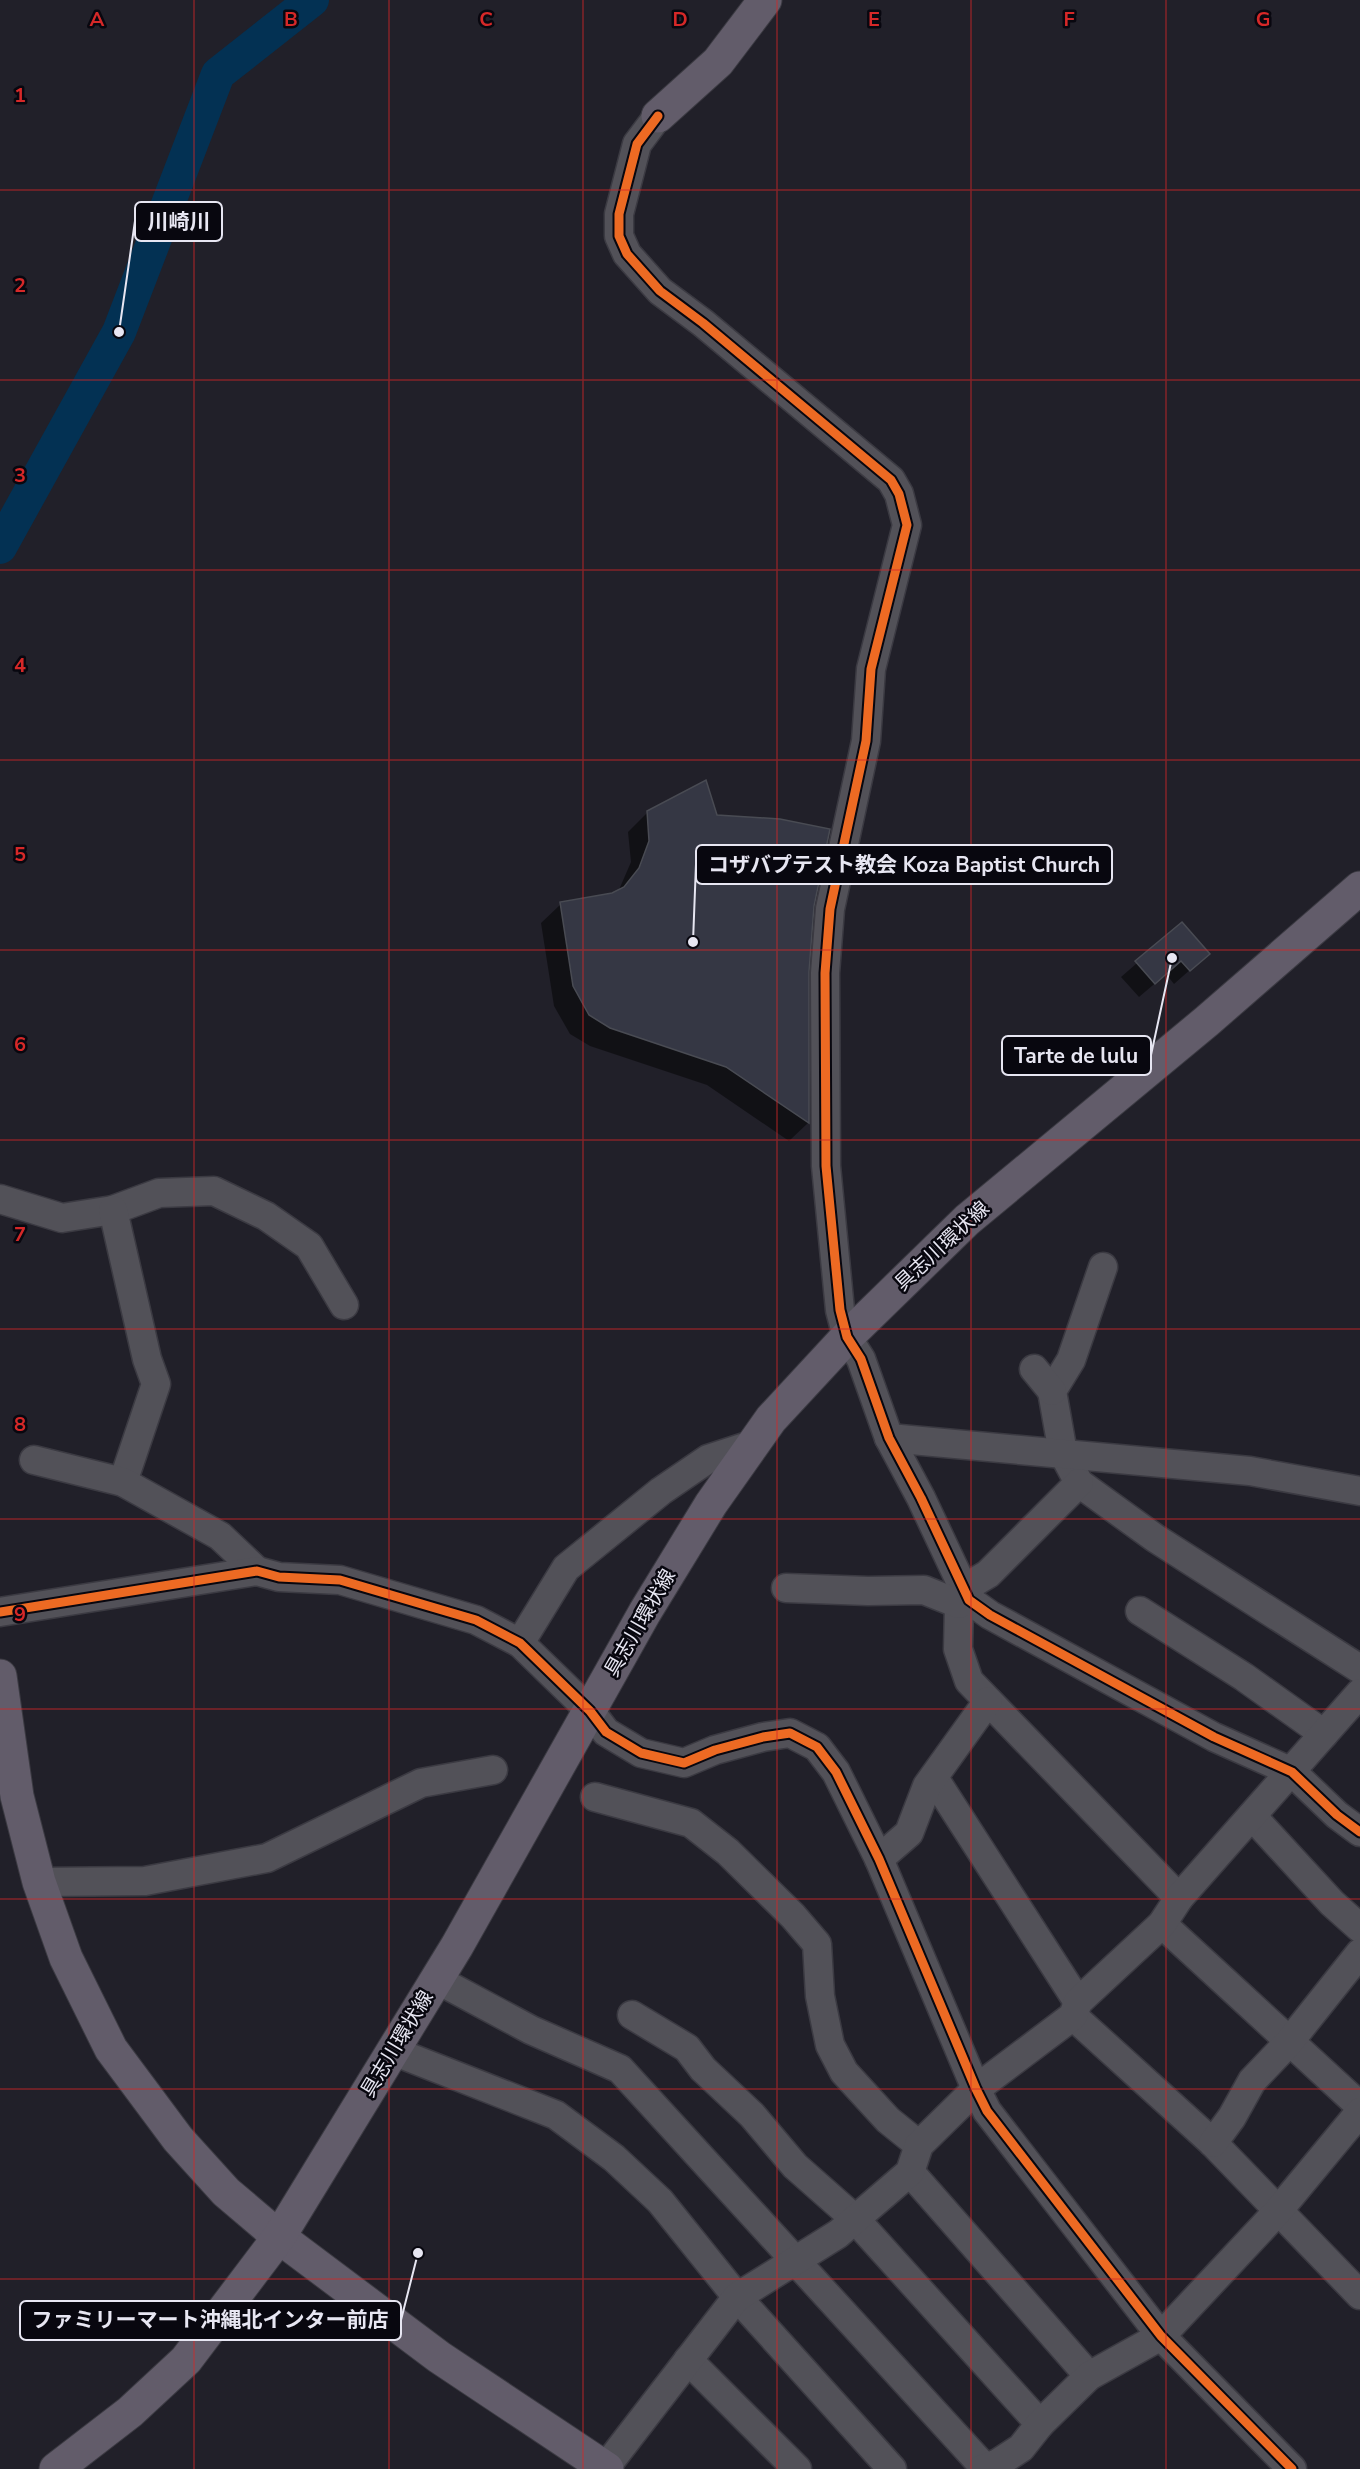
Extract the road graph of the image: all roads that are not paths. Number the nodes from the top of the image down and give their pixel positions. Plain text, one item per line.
1 (765, 0) edge
2 (658, 116) joint
3 (1360, 888) edge
4 (0, 1199) edge
5 (113, 1210) junction
6 (1103, 1267) dead end
7 (344, 1305) dead end
8 (847, 1337) junction
9 (1034, 1369) dead end
10 (1052, 1391) junction
11 (889, 1438) junction
12 (754, 1444) junction
13 (1063, 1453) junction
14 (34, 1460) dead end
15 (123, 1482) junction
16 (1078, 1483) junction
17 (1360, 1491) edge
18 (257, 1572) junction
19 (786, 1588) dead end
20 (961, 1597) junction
21 (1140, 1611) dead end
22 (0, 1612) edge
23 (520, 1643) junction
24 (1360, 1669) edge
25 (0, 1676) edge
26 (1360, 1693) edge
27 (988, 1701) junction
28 (590, 1711) junction
29 (1324, 1734) junction
30 (493, 1770) dead end
31 (1292, 1772) junction
32 (934, 1778) junction
33 (596, 1797) dead end
34 (1252, 1816) junction
35 (1360, 1832) edge
36 (879, 1859) junction
37 (39, 1882) junction
38 (1179, 1898) junction
39 (1162, 1924) junction
40 (1360, 1928) edge
41 (1360, 1953) edge
42 (436, 1979) junction
43 (1075, 2009) junction
44 (632, 2015) dead end
45 (1290, 2041) junction
46 (393, 2051) junction
47 (976, 2089) junction
48 (1360, 2106) edge
49 (1360, 2112) edge
50 (1213, 2143) junction
51 (919, 2145) junction
52 (910, 2172) junction
53 (1278, 2211) junction
54 (855, 2219) junction
55 (279, 2237) junction
56 (795, 2259) junction
57 (1360, 2295) edge
58 (737, 2297) junction
59 (1161, 2336) junction
60 (688, 2360) junction
61 (1089, 2376) junction
62 (1040, 2424) junction
63 (983, 2468) edge
64 (56, 2469) edge
65 (606, 2469) edge
66 (797, 2469) edge
67 (892, 2469) edge
68 (1292, 2469) edge

1 - 2 main road
2 - 8 street
3 - 8 main road, 具志川環状線
4 - 5 street
5 - 7 street
5 - 15 street
6 - 10 street
8 - 11 street
8 - 12 main road, 具志川環状線
9 - 10 street
10 - 13 street
11 - 13 street
11 - 20 street
12 - 23 street
12 - 28 main road, 具志川環状線
13 - 16 street
13 - 17 street
14 - 15 street
15 - 18 street
16 - 20 street
16 - 24 street
18 - 22 street
18 - 23 street
19 - 20 street
20 - 27 street
20 - 31 street
21 - 29 street
23 - 28 street
25 - 37 main road
26 - 29 street
27 - 32 street
27 - 38 street
28 - 36 street
28 - 42 main road, 具志川環状線
29 - 31 street
30 - 37 street
31 - 34 street
31 - 35 street
32 - 36 street
32 - 43 street
33 - 51 street
34 - 38 street
34 - 40 street
36 - 47 street
37 - 55 main road
38 - 39 street
39 - 43 street
39 - 45 street
41 - 45 street
42 - 46 main road, 具志川環状線
42 - 56 street
43 - 47 street
43 - 50 street
44 - 54 street
45 - 48 street
45 - 50 street
46 - 55 main road, 具志川環状線
46 - 58 street
47 - 51 street
47 - 59 street
49 - 53 street
50 - 53 street
51 - 52 street
52 - 54 street
52 - 61 street
53 - 57 street
53 - 59 street
54 - 56 street
54 - 62 street
55 - 64 main road, 具志川環状線
55 - 65 main road
56 - 58 street
56 - 63 street
58 - 60 street
58 - 67 street
59 - 61 street
59 - 68 street
60 - 65 street
60 - 66 street
61 - 62 street
62 - 63 street

